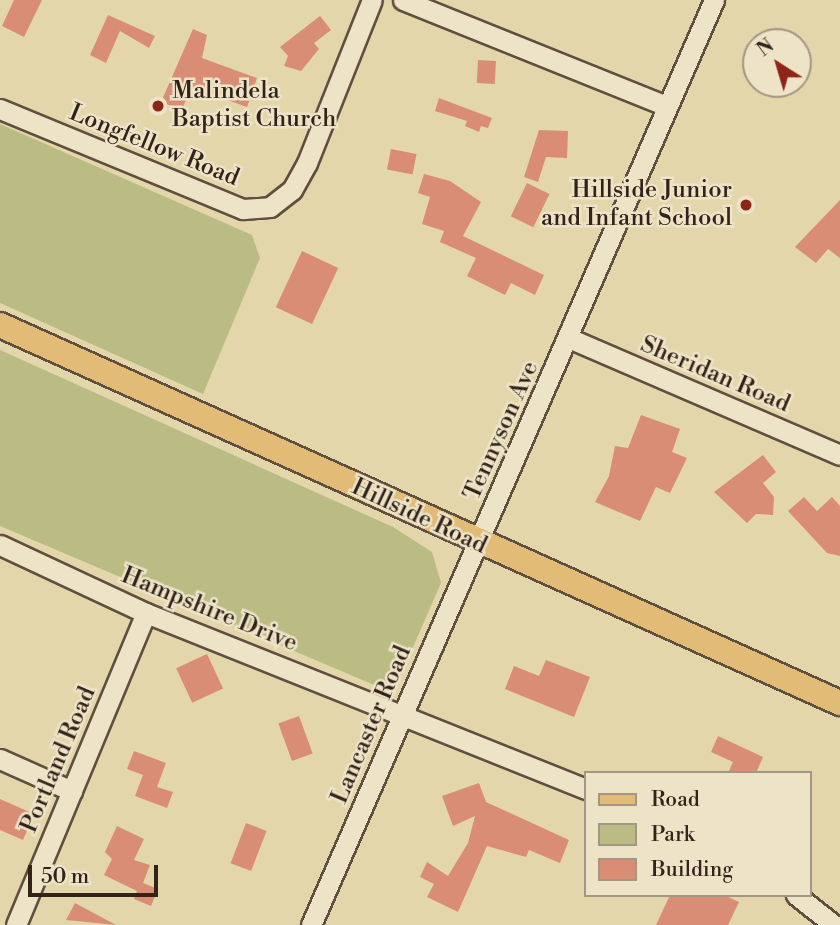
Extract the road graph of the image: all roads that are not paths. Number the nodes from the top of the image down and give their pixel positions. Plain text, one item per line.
1 (372, 0) edge
2 (403, 0) edge
3 (714, 0) edge
4 (667, 106) junction
5 (0, 109) edge
6 (0, 326) edge
7 (570, 339) junction
8 (840, 455) edge
9 (477, 544) junction
10 (0, 545) edge
11 (146, 614) junction
12 (840, 703) edge
13 (402, 714) junction
14 (0, 760) edge
15 (584, 788) edge
16 (72, 792) junction
17 (799, 897) edge
18 (16, 925) edge
19 (311, 925) edge
20 (834, 925) edge

1 - 5 street, Longfellow Road
2 - 4 street
3 - 4 street, Tennyson Ave
4 - 7 street, Tennyson Ave
6 - 9 main road, Hillside Road
7 - 8 street, Sheridan Road
7 - 9 street, Tennyson Ave
9 - 12 main road, Hillside Road
9 - 13 street, Lancaster Road
10 - 11 street, Hampshire Drive
11 - 13 street, Hampshire Drive
11 - 16 street, Portland Road
13 - 15 street, Hampshire Drive
13 - 19 street, Lancaster Road
14 - 16 street
16 - 18 street, Portland Road
17 - 20 street

